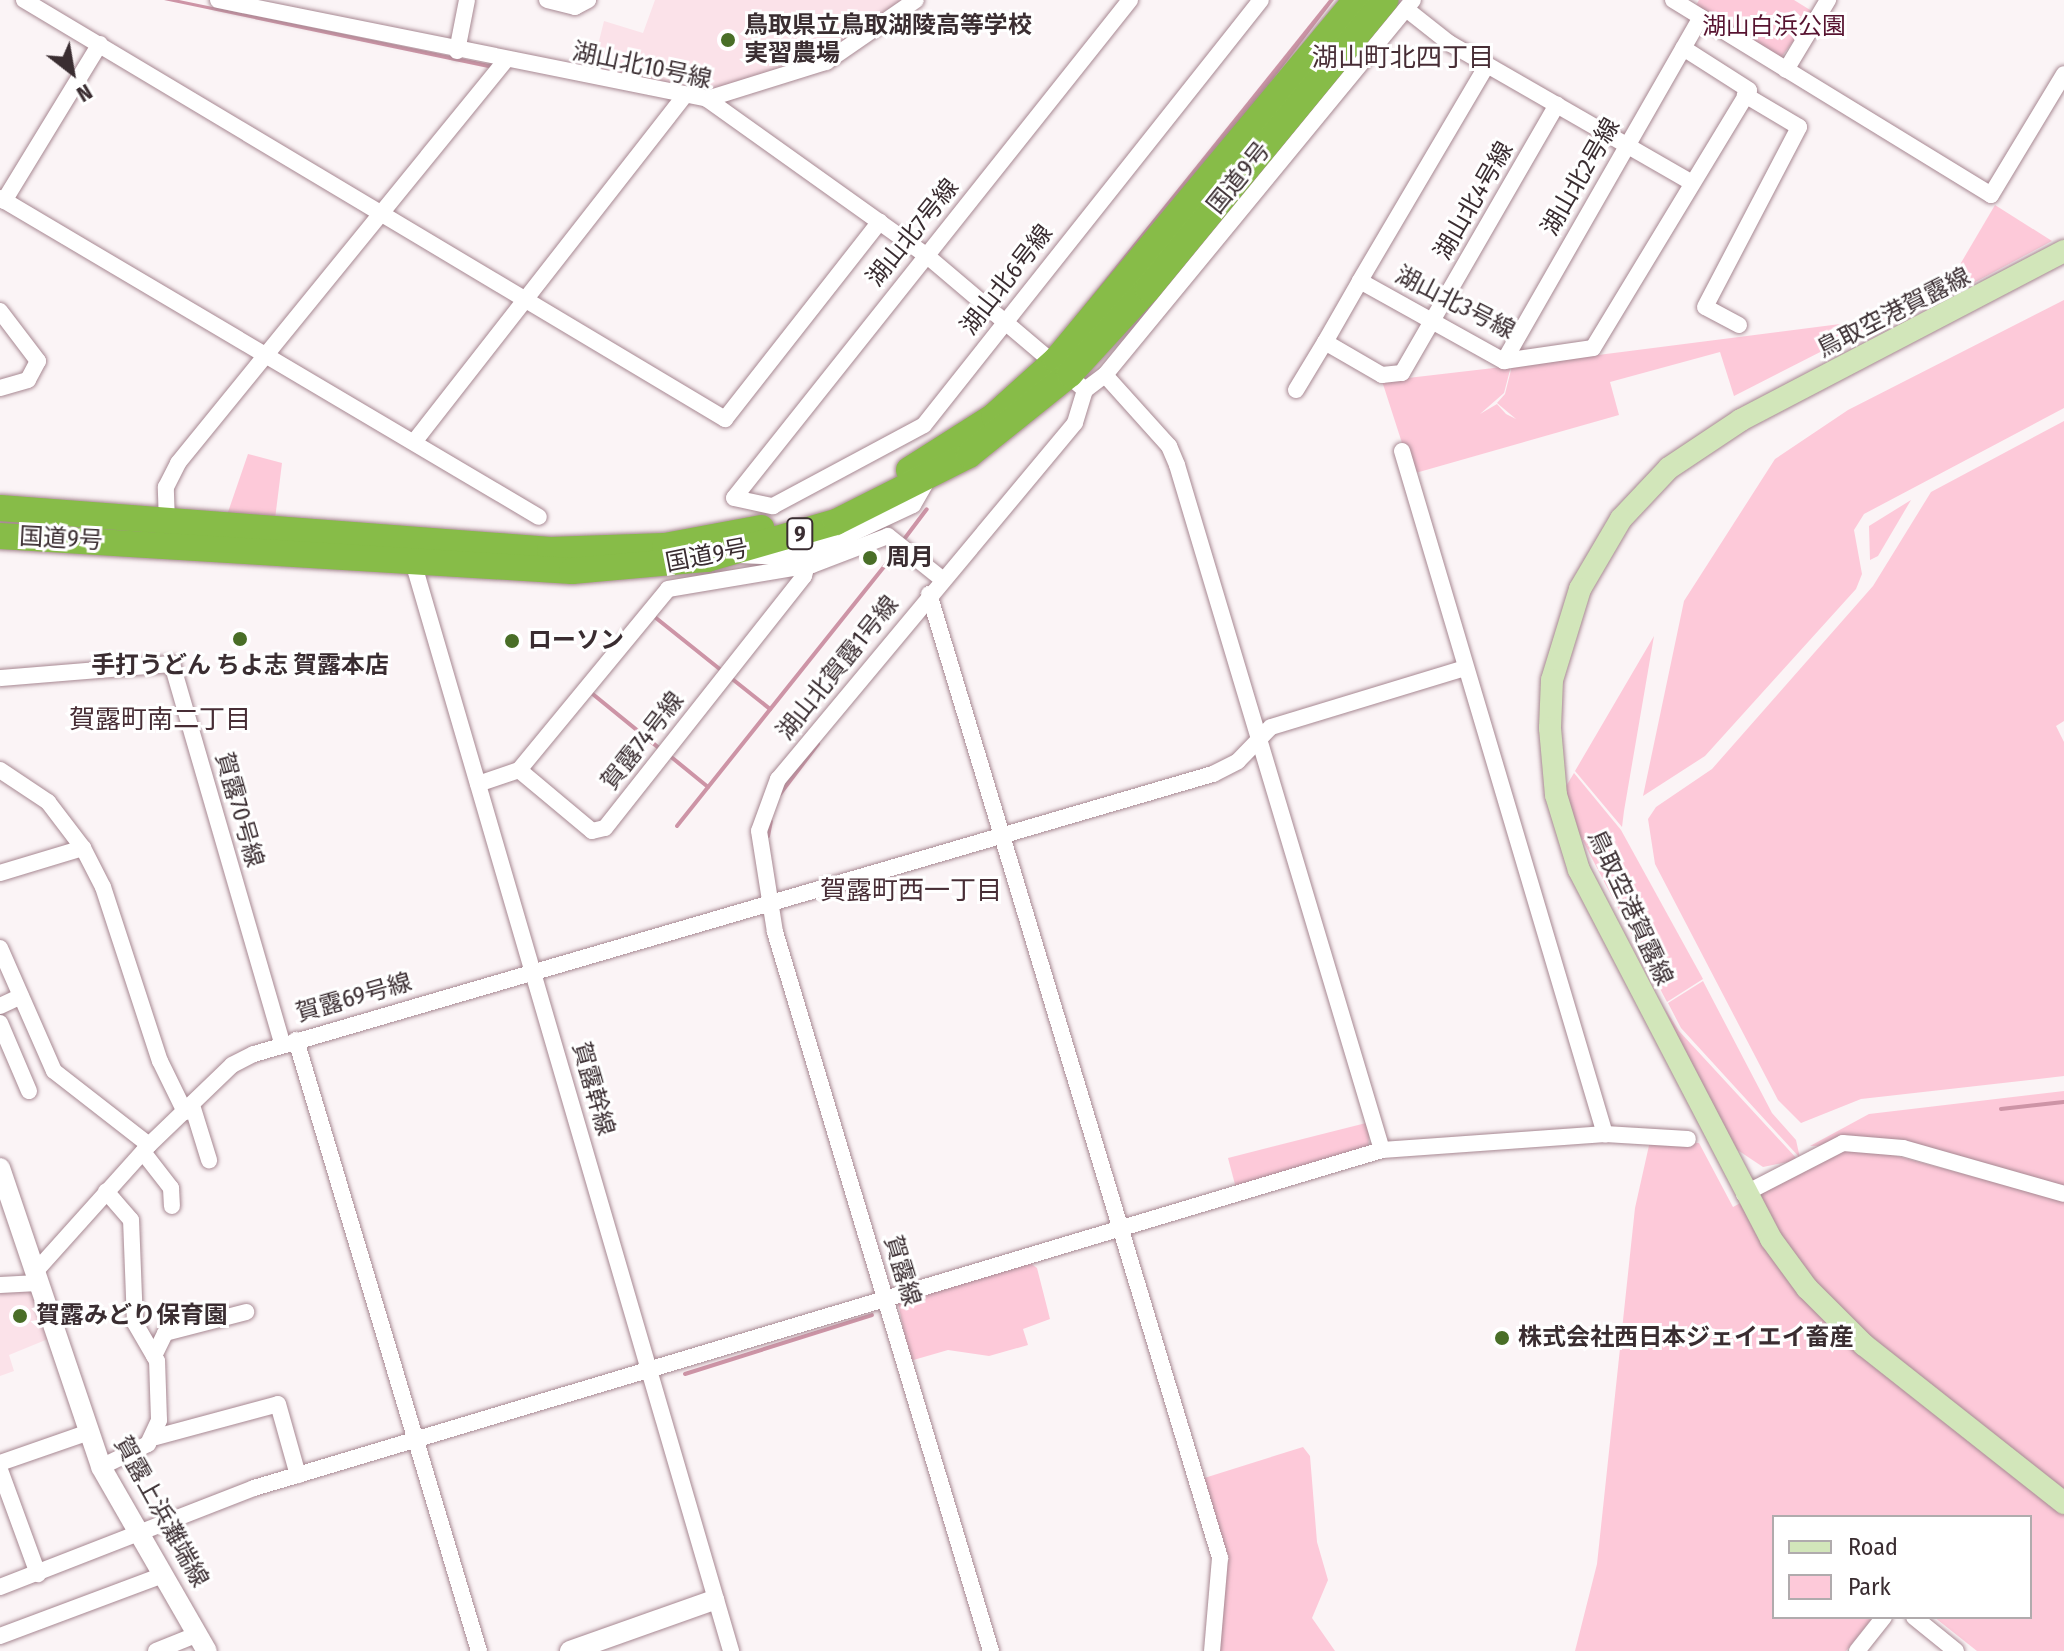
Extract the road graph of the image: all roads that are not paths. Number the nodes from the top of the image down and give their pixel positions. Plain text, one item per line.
1 (24, 0) edge
2 (218, 0) edge
3 (467, 0) edge
4 (547, 0) edge
5 (588, 0) edge
6 (916, 0) edge
7 (1130, 0) edge
8 (1261, 0) edge
9 (1356, 0) edge
10 (1673, 0) edge
11 (1828, 0) edge
12 (1401, 3) edge
13 (1701, 17) junction
14 (100, 44) junction
15 (1683, 48) junction
16 (457, 51) junction
17 (505, 61) junction
18 (1487, 65) junction
19 (1786, 70) junction
20 (2064, 74) edge
21 (1745, 95) junction
22 (684, 97) junction
23 (707, 99) junction
24 (1557, 105) junction
25 (1627, 144) junction
26 (1692, 183) junction
27 (2, 199) edge
28 (383, 213) junction
29 (880, 221) junction
30 (2064, 251) edge
31 (926, 255) junction
32 (1360, 281) junction
33 (526, 299) junction
34 (0, 311) edge
35 (1006, 318) junction
36 (1432, 321) junction
37 (1739, 325) dead end
38 (1325, 342) junction
39 (267, 356) junction
40 (1504, 361) junction
41 (1070, 375) junction
42 (1105, 375) junction
43 (0, 388) edge
44 (1296, 390) dead end
45 (414, 442) junction
46 (1402, 451) dead end
47 (928, 479) junction
48 (734, 498) joint
49 (0, 508) edge
50 (539, 517) dead end
51 (167, 523) junction
52 (0, 536) edge
53 (867, 536) junction
54 (411, 554) junction
55 (728, 554) junction
56 (812, 558) junction
57 (942, 579) junction
58 (929, 594) junction
59 (1465, 668) junction
60 (0, 678) edge
61 (1257, 740) junction
62 (0, 770) edge
63 (519, 770) junction
64 (478, 784) junction
65 (1005, 834) junction
66 (83, 848) junction
67 (0, 873) edge
68 (767, 905) junction
69 (0, 948) edge
70 (533, 972) junction
71 (21, 996) junction
72 (0, 1006) edge
73 (0, 1023) edge
74 (289, 1041) junction
75 (29, 1091) dead end
76 (188, 1108) junction
77 (1605, 1134) junction
78 (1688, 1139) dead end
79 (146, 1148) junction
80 (1382, 1150) junction
81 (209, 1160) dead end
82 (0, 1168) edge
83 (106, 1191) junction
84 (1744, 1194) junction
85 (2064, 1194) edge
86 (172, 1206) dead end
87 (1121, 1229) junction
88 (36, 1277) junction
89 (0, 1285) edge
90 (885, 1300) junction
91 (246, 1312) dead end
92 (154, 1356) junction
93 (650, 1372) junction
94 (89, 1432) junction
95 (156, 1437) junction
96 (415, 1441) junction
97 (0, 1463) edge
98 (101, 1467) junction
99 (0, 1470) edge
100 (298, 1475) junction
101 (2064, 1503) edge
102 (140, 1538) junction
103 (38, 1574) junction
104 (163, 1575) junction
105 (0, 1587) edge
106 (714, 1600) junction
107 (1882, 1619) edge
108 (1916, 1619) edge
109 (0, 1636) edge
110 (203, 1643) edge
111 (156, 1651) edge
112 (479, 1651) edge
113 (570, 1651) edge
114 (731, 1651) edge
115 (991, 1651) edge
116 (1212, 1651) edge
117 (1857, 1651) edge
118 (1956, 1651) edge

1 - 14 street
2 - 16 street, 湖山北10号線
3 - 16 street
4 - 5 street
6 - 23 street
7 - 31 street, 湖山北7号線
8 - 35 street, 湖山北6号線
9 - 41 highway, 国道9号 / 9
10 - 13 street
11 - 19 street
12 - 18 street
12 - 41 highway, 国道9号 / 9
12 - 42 street
13 - 15 street, 湖山北2号線
13 - 19 street
14 - 27 street
14 - 28 street
15 - 21 street
15 - 25 street, 湖山北2号線
16 - 17 street, 湖山北10号線
17 - 22 street, 湖山北10号線
17 - 28 street
18 - 24 street
18 - 32 street, 湖山北3号線
19 - 20 street
21 - 26 street, 湖山北3号線
21 - 37 street
22 - 23 street, 湖山北10号線
22 - 33 street
23 - 29 street, 湖山北10号線
24 - 25 street
24 - 36 street, 湖山北4号線
25 - 26 street
25 - 40 street, 湖山北2号線
26 - 40 street, 湖山北3号線
27 - 39 street
28 - 33 street
28 - 39 street
29 - 31 street, 湖山北10号線
29 - 33 street
30 - 84 main road, 鳥取空港賀露線
31 - 35 street, 湖山北10号線
31 - 48 street, 湖山北7号線
32 - 36 street, 湖山北3号線
32 - 38 street
33 - 45 street
34 - 43 street
35 - 41 street, 湖山北10号線
35 - 48 street, 湖山北6号線
36 - 38 street, 湖山北4号線
36 - 40 street, 湖山北3号線
38 - 44 street
39 - 45 street
39 - 51 street
41 - 42 street
41 - 47 highway, 国道9号 / 9
41 - 54 highway, 国道9号 / 9
41 - 57 street, 湖山北賀露1号線
42 - 61 street
45 - 50 street
46 - 59 street
47 - 53 street
47 - 55 highway, 国道9号 / 9
49 - 51 highway, 国道9号 / 9
51 - 54 highway, 国道9号 / 9
52 - 54 highway, 国道9号 / 9
53 - 56 street
53 - 57 street
54 - 55 highway, 国道9号 / 9
54 - 64 street, 賀露幹線
55 - 56 street
56 - 63 street
56 - 63 street, 賀露74号線
57 - 58 street, 湖山北賀露1号線
58 - 65 street
58 - 68 street, 湖山北賀露1号線
59 - 61 street, 賀露69号線
59 - 77 street
60 - 74 street, 賀露70号線
61 - 65 street, 賀露69号線
61 - 80 street
62 - 66 street
63 - 64 street
64 - 70 street, 賀露幹線
65 - 68 street, 賀露69号線
65 - 87 street
66 - 67 street
66 - 76 street
68 - 70 street, 賀露69号線
68 - 90 street, 賀露線
69 - 71 street
70 - 74 street, 賀露69号線
70 - 93 street, 賀露幹線
71 - 72 street
71 - 79 street
73 - 75 street
74 - 76 street, 賀露69号線
74 - 96 street
76 - 79 street, 賀露69号線
76 - 81 street
77 - 78 street
77 - 80 street
79 - 83 street, 賀露69号線
79 - 86 street
80 - 87 street
82 - 88 street, 賀露上浜灘端線
83 - 88 street, 賀露69号線
83 - 92 street
84 - 85 street
84 - 101 main road, 鳥取空港賀露線
87 - 90 street
87 - 116 street
88 - 89 street
88 - 94 street, 賀露上浜灘端線
90 - 93 street
90 - 115 street, 賀露線
91 - 92 street
92 - 95 street
93 - 96 street
93 - 106 street, 賀露幹線
94 - 97 street
94 - 98 street, 賀露上浜灘端線
95 - 98 street
95 - 100 street
96 - 100 street
96 - 112 street
98 - 102 street, 賀露上浜灘端線
99 - 103 street
100 - 102 street
102 - 103 street
102 - 104 street, 賀露上浜灘端線
103 - 105 street
104 - 109 street
104 - 110 street, 賀露上浜灘端線
106 - 113 street
106 - 114 street, 賀露幹線
107 - 117 street
108 - 118 street
110 - 111 street

